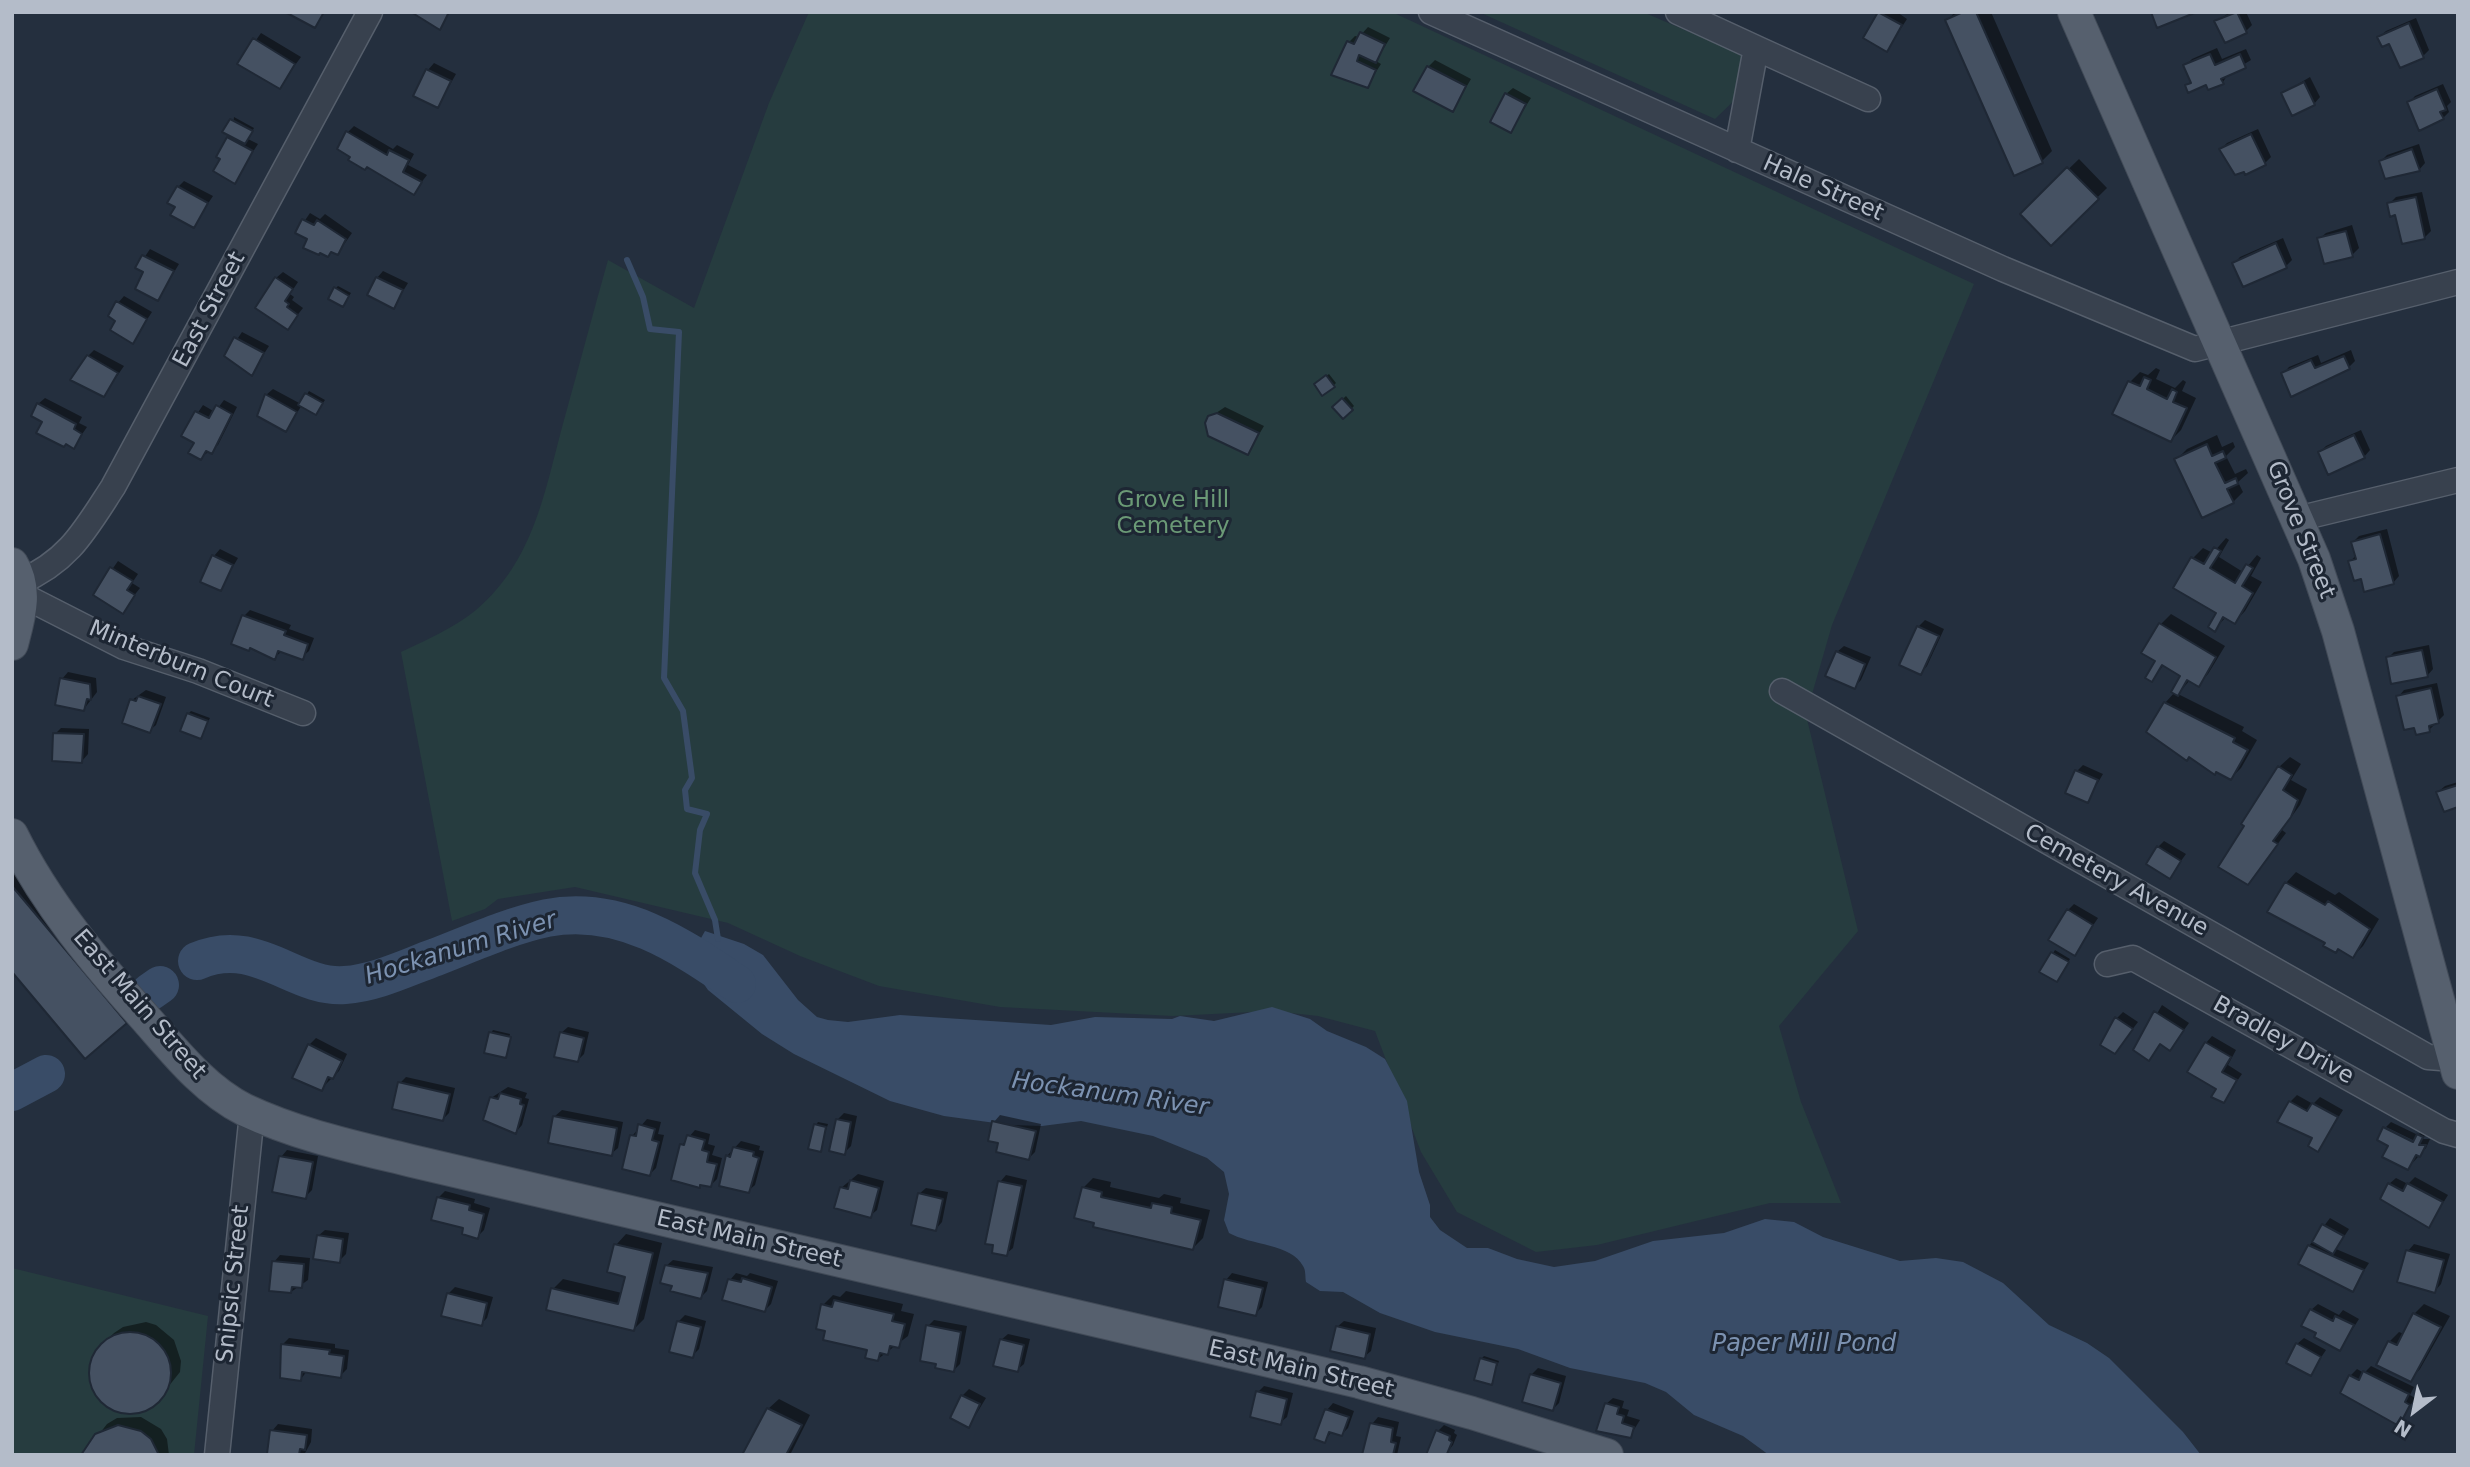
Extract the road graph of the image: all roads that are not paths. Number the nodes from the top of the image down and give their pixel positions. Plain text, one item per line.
1 (370, 12) edge
2 (1431, 12) edge
3 (1678, 12) edge
4 (2074, 12) edge
5 (1756, 48) junction
6 (1868, 99) dead end
7 (1737, 150) junction
8 (2458, 282) edge
9 (2219, 343) junction
10 (2458, 480) edge
11 (2297, 519) junction
12 (18, 580) edge
13 (12, 644) edge
14 (1782, 691) dead end
15 (303, 713) dead end
16 (12, 835) edge
17 (2107, 964) dead end
18 (2455, 1054) edge
19 (252, 1112) junction
20 (2458, 1135) edge
21 (217, 1455) edge
22 (1607, 1455) edge

1 - 12 street, East Street
2 - 7 street, Hale Street
3 - 5 street
4 - 9 main road, Grove Street
5 - 6 street
5 - 7 street
7 - 9 street, Hale Street
8 - 9 street, Hale Street
9 - 11 main road, Grove Street
10 - 11 street
11 - 18 main road, Grove Street
12 - 13 main road
12 - 15 street, Minterburn Court
14 - 18 street, Cemetery Avenue
16 - 19 main road, East Main Street
17 - 20 street, Bradley Drive
19 - 21 street, Snipsic Street
19 - 22 main road, East Main Street

